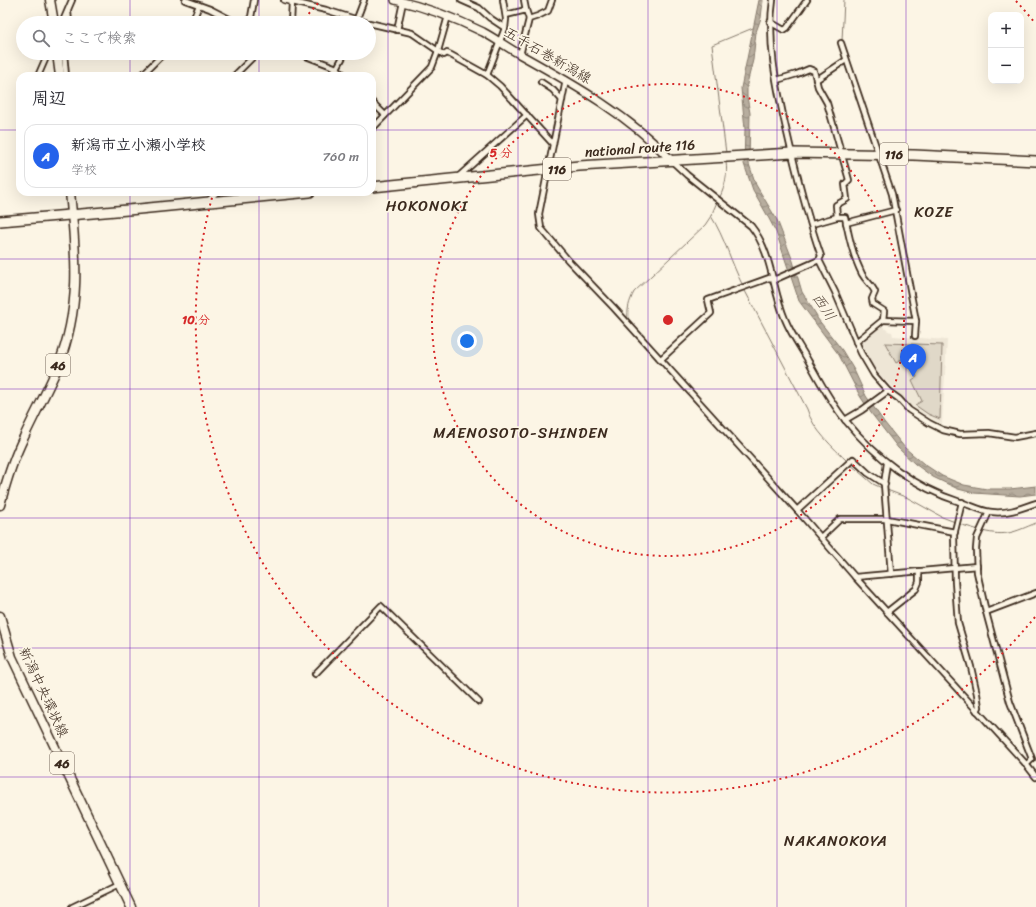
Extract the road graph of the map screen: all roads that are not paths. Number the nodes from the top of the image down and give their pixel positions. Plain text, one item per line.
1 (50, 0) edge
2 (72, 0) edge
3 (185, 0) edge
4 (254, 0) edge
5 (284, 0) edge
6 (364, 0) edge
7 (395, 0) edge
8 (461, 0) edge
9 (503, 0) edge
10 (524, 0) edge
11 (551, 0) edge
12 (773, 0) edge
13 (807, 0) edge
14 (292, 1) edge
15 (407, 2) edge
16 (197, 3) edge
17 (68, 10) junction
18 (526, 10) junction
19 (506, 15) junction
20 (53, 16) edge
21 (66, 16) edge
22 (68, 16) edge
23 (194, 16) edge
24 (223, 16) edge
25 (251, 16) edge
26 (291, 16) edge
27 (341, 16) edge
28 (358, 16) edge
29 (448, 16) junction
30 (529, 19) junction
31 (770, 22) junction
32 (376, 25) edge
33 (505, 28) junction
34 (397, 30) junction
35 (499, 42) junction
36 (841, 43) dead end
37 (438, 51) junction
38 (520, 55) junction
39 (45, 60) edge
40 (58, 60) edge
41 (65, 60) edge
42 (157, 60) edge
43 (250, 60) edge
44 (316, 60) edge
45 (341, 60) edge
46 (846, 60) junction
47 (337, 68) junction
48 (40, 72) edge
49 (59, 72) edge
50 (66, 72) edge
51 (146, 72) edge
52 (238, 72) edge
53 (333, 72) edge
54 (342, 72) edge
55 (487, 75) junction
56 (566, 79) junction
57 (776, 80) junction
58 (816, 80) junction
59 (541, 82) dead end
60 (562, 100) junction
61 (376, 106) edge
62 (385, 115) junction
63 (527, 115) junction
64 (376, 125) edge
65 (553, 144) junction
66 (792, 153) junction
67 (841, 154) junction
68 (879, 154) junction
69 (672, 161) junction
70 (1036, 161) edge
71 (548, 170) junction
72 (456, 179) junction
73 (376, 187) edge
74 (71, 196) edge
75 (213, 196) edge
76 (269, 196) edge
77 (208, 202) junction
78 (896, 210) junction
79 (73, 215) junction
80 (838, 217) junction
81 (0, 221) edge
82 (846, 223) junction
83 (812, 224) junction
84 (819, 260) junction
85 (774, 280) junction
86 (883, 320) junction
87 (916, 321) junction
88 (915, 336) dead end
89 (856, 342) junction
90 (660, 360) junction
91 (888, 391) junction
92 (845, 420) junction
93 (1036, 433) edge
94 (887, 463) junction
95 (885, 484) junction
96 (962, 502) junction
97 (1036, 503) edge
98 (0, 505) edge
99 (797, 510) junction
100 (989, 512) junction
101 (887, 519) junction
102 (955, 532) junction
103 (821, 536) junction
104 (977, 566) junction
105 (954, 568) junction
106 (919, 571) junction
107 (891, 574) junction
108 (856, 577) junction
109 (1036, 593) edge
110 (887, 612) junction
111 (986, 612) junction
112 (0, 616) edge
113 (2, 636) edge
114 (315, 674) dead end
115 (479, 702) dead end
116 (977, 711) junction
117 (1026, 765) junction
118 (1036, 777) edge
119 (120, 884) junction
120 (82, 905) edge
121 (72, 907) edge
122 (131, 907) edge

1 - 20 main road
2 - 17 street
3 - 16 street
4 - 25 street
5 - 14 street
6 - 28 street
7 - 15 main road, 五千石巻新潟線
8 - 33 street
9 - 19 street
10 - 18 street
11 - 30 street
12 - 31 street
13 - 31 street
14 - 26 street
14 - 27 street
15 - 29 main road, 五千石巻新潟線
15 - 34 street
16 - 23 street
16 - 24 street
17 - 21 street
17 - 22 street
18 - 19 street
18 - 30 street
19 - 33 street
29 - 35 main road, 五千石巻新潟線
29 - 37 street
30 - 38 street
31 - 57 street
32 - 34 street
33 - 35 street
34 - 37 street
35 - 38 main road, 五千石巻新潟線
35 - 55 street
36 - 46 street
37 - 55 street
37 - 62 street
38 - 56 main road, 五千石巻新潟線
39 - 48 street
40 - 49 main road
41 - 50 street
42 - 51 street
43 - 52 street
44 - 47 street
45 - 47 street
46 - 58 street
46 - 68 street
47 - 53 street
47 - 54 street
55 - 63 street
56 - 60 street
56 - 69 main road, 五千石巻新潟線
57 - 58 street
57 - 66 street
58 - 67 street
59 - 60 street
60 - 65 street
61 - 62 street
62 - 64 street
63 - 65 street
63 - 72 street
65 - 71 street
66 - 67 highway, 116
66 - 69 highway, national route 116 / 116
66 - 83 street
67 - 68 highway, 116
67 - 80 street
68 - 70 highway, 116
68 - 78 street
69 - 71 highway, national route 116 / 116
69 - 85 street
71 - 72 highway, national route 116 / 116
71 - 90 street
72 - 73 highway, national route 116 / 116
74 - 79 main road, 46
75 - 77 street
76 - 77 highway
77 - 79 highway
78 - 82 street
78 - 87 street
79 - 81 highway
79 - 98 main road, 46
80 - 82 street
80 - 83 street
82 - 86 street
83 - 84 street
84 - 85 street
84 - 89 street
85 - 90 street
85 - 92 street
86 - 87 street
86 - 89 street
87 - 88 street
89 - 91 street
90 - 99 street
91 - 92 street
91 - 93 street
92 - 94 street
94 - 95 street
94 - 96 street
95 - 99 street
95 - 101 street
96 - 100 street
96 - 102 street
97 - 100 street
99 - 103 street
100 - 104 street
101 - 102 street
101 - 103 street
101 - 107 street
102 - 105 street
103 - 108 street
104 - 105 street
104 - 111 street
105 - 106 street
105 - 116 street
106 - 107 street
106 - 110 street
107 - 108 street
108 - 110 street
109 - 111 street
110 - 116 street
111 - 117 street
112 - 113 main road, 新潟中央環状線 / 46
113 - 119 main road, 新潟中央環状線 / 46
114 - 115 street
116 - 117 street
117 - 118 street
119 - 120 street
119 - 122 main road, 新潟中央環状線 / 46
120 - 121 street

